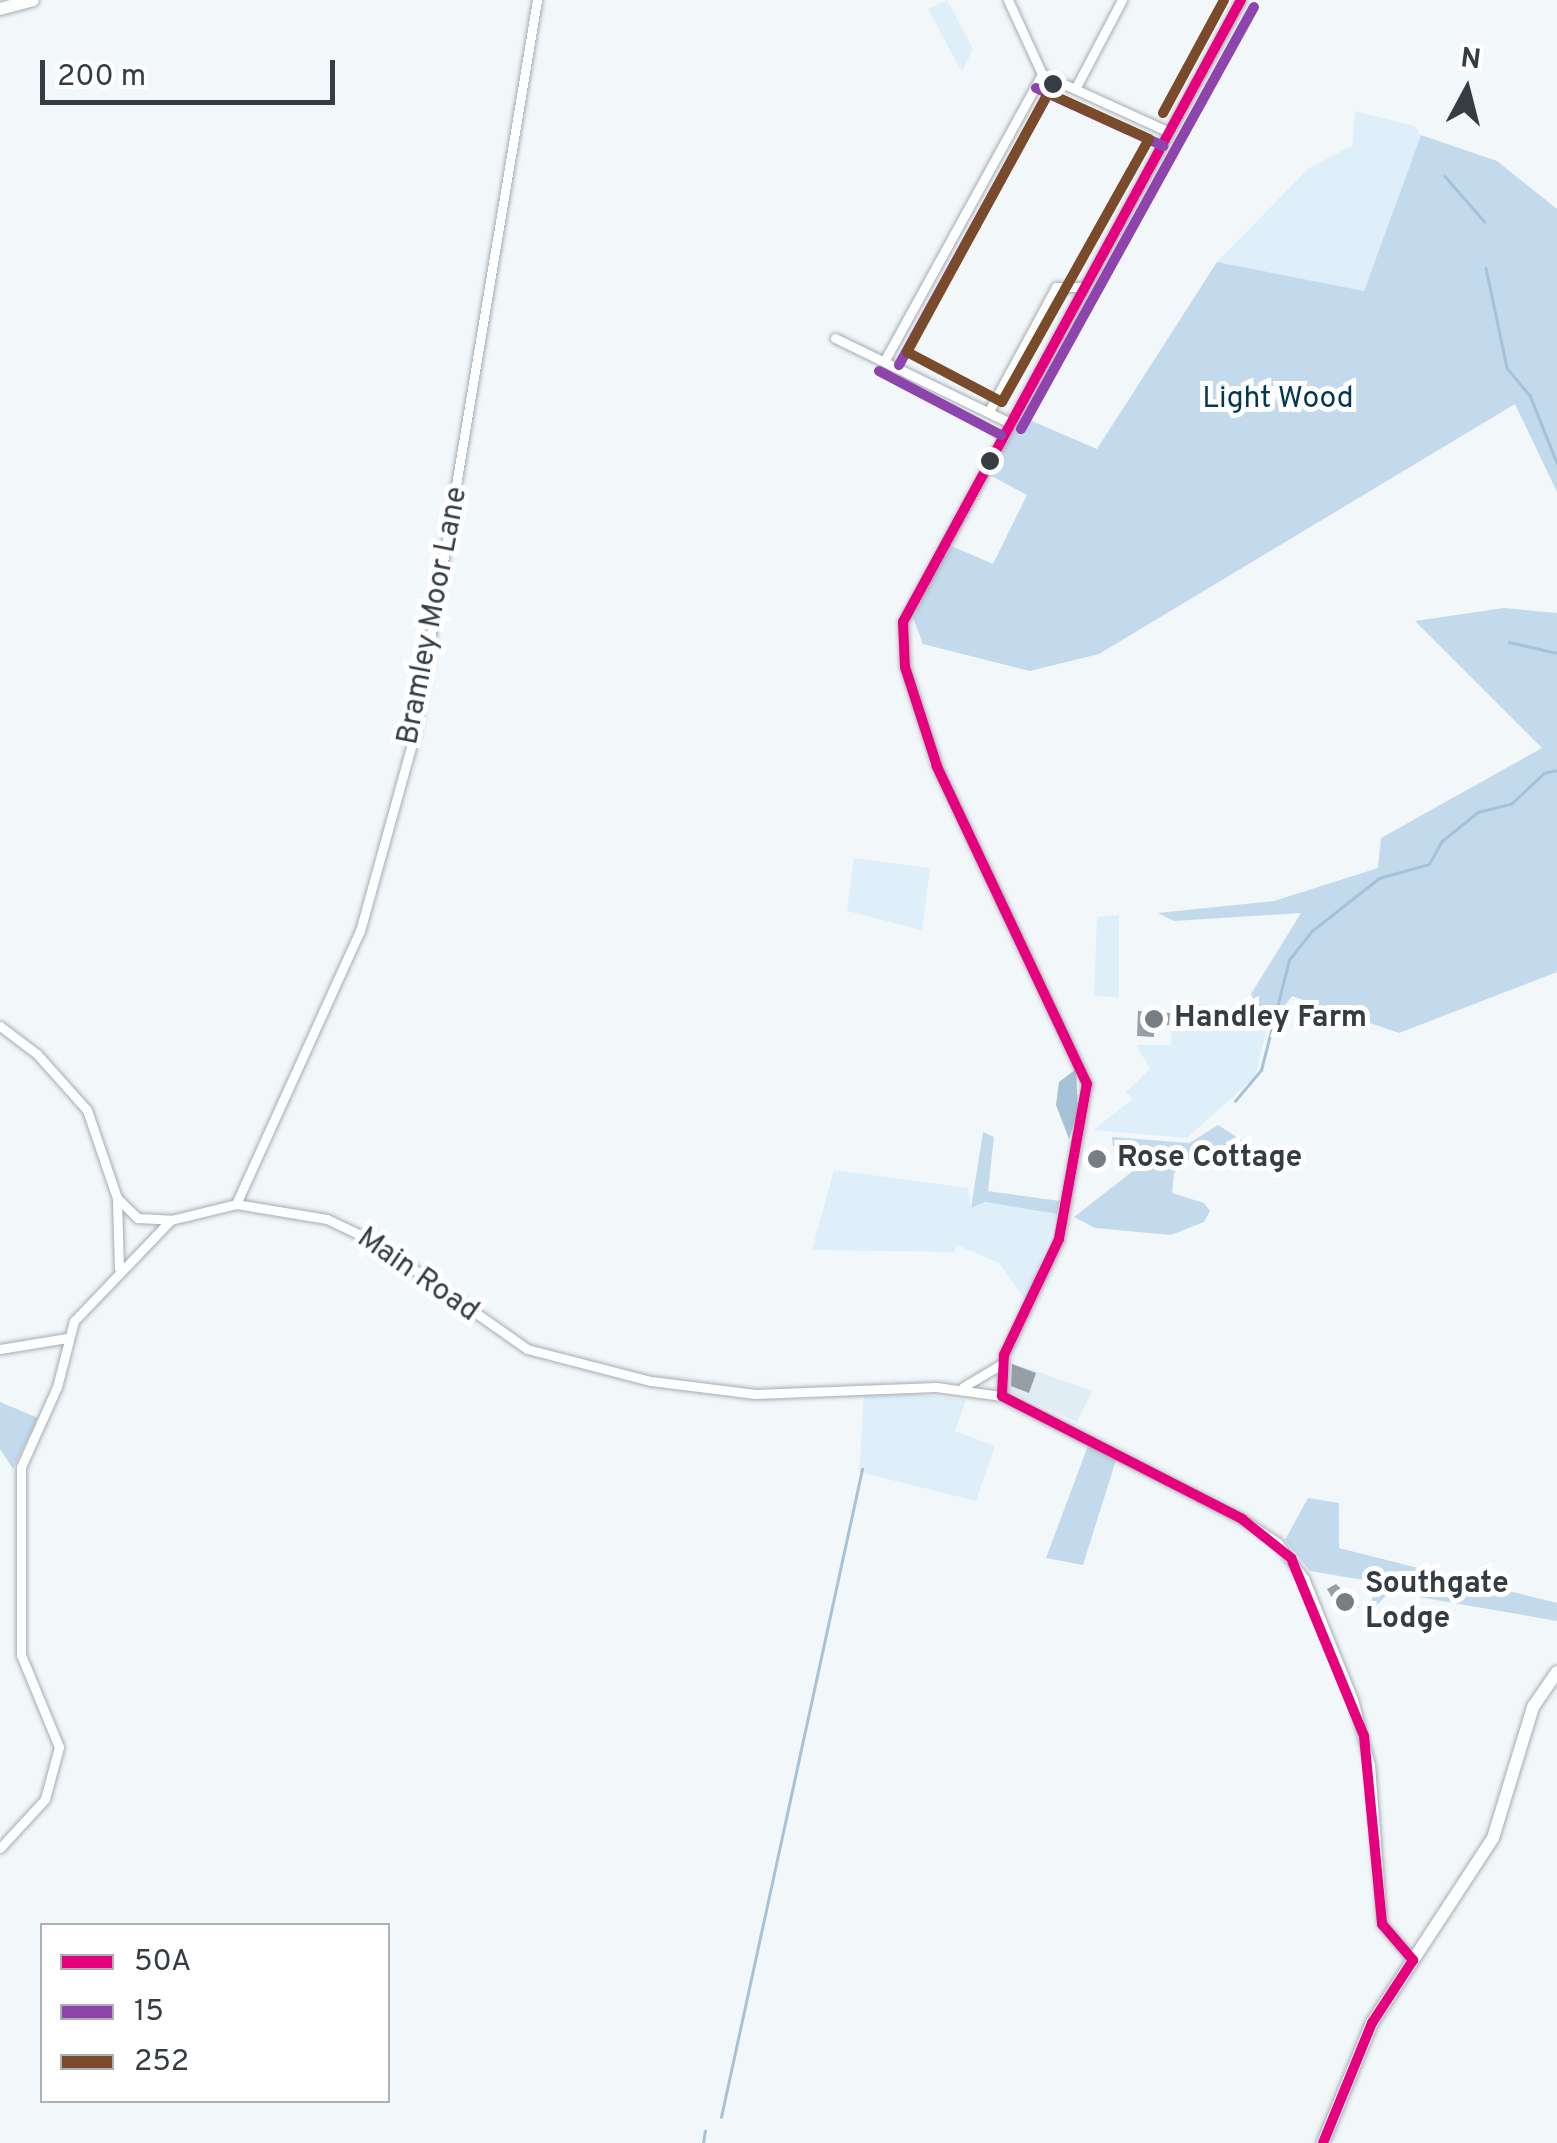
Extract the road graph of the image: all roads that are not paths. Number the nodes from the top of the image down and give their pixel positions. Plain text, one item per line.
1 (33, 0) edge
2 (537, 0) edge
3 (1008, 0) edge
4 (1122, 0) edge
5 (1241, 0) edge
6 (0, 8) edge
7 (1042, 74) junction
8 (1075, 90) junction
9 (1169, 132) junction
10 (1082, 287) junction
11 (835, 338) dead end
12 (886, 358) junction
13 (989, 412) junction
14 (1008, 422) junction
15 (0, 1026) edge
16 (117, 1198) junction
17 (236, 1204) junction
18 (171, 1220) junction
19 (119, 1268) junction
20 (66, 1338) junction
21 (0, 1349) edge
22 (1000, 1364) junction
23 (961, 1388) junction
24 (1002, 1396) junction
25 (1557, 1672) edge
26 (0, 1848) edge
27 (1413, 1960) junction
28 (1322, 2143) edge

1 - 6 main road
2 - 17 street, Bramley Moor Lane
3 - 7 street
4 - 8 street
5 - 9 street
7 - 8 street
7 - 12 street
8 - 9 street
9 - 10 street
10 - 13 street
10 - 14 street
11 - 12 street
12 - 13 street
13 - 14 street
14 - 22 street
15 - 16 street
16 - 18 street
16 - 19 street
17 - 18 street, Main Road
17 - 23 street, Main Road
18 - 19 street, Main Road
19 - 20 street, Main Road
20 - 21 street
20 - 26 street, Main Road
22 - 23 street
22 - 24 street
23 - 24 street, Main Road
24 - 27 street, Main Road
25 - 27 main road
27 - 28 main road

